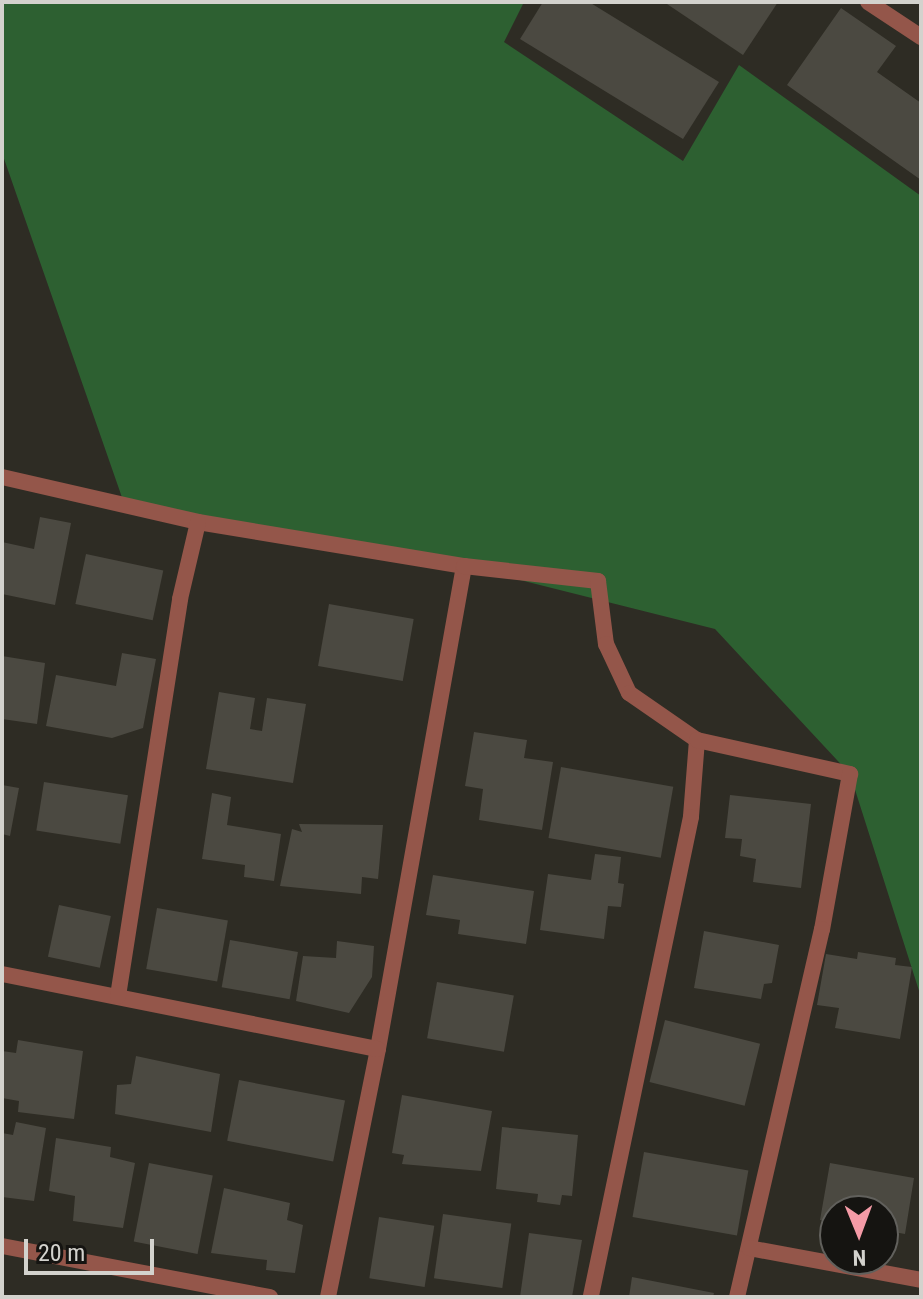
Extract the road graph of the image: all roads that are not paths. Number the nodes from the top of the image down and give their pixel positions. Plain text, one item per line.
1 (868, 2) edge
2 (921, 37) edge
3 (2, 477) edge
4 (198, 522) junction
5 (464, 566) junction
6 (697, 740) junction
7 (2, 974) edge
8 (118, 996) junction
9 (378, 1049) junction
10 (2, 1246) edge
11 (749, 1248) junction
12 (921, 1280) edge
13 (270, 1297) edge
14 (328, 1297) edge
15 (591, 1297) edge
16 (737, 1297) edge

1 - 2 street
3 - 4 street
4 - 5 street
4 - 8 street
5 - 6 street
5 - 9 street
6 - 11 street
6 - 15 street
7 - 8 street
8 - 9 street
9 - 14 street
10 - 13 street
11 - 12 street
11 - 16 street

